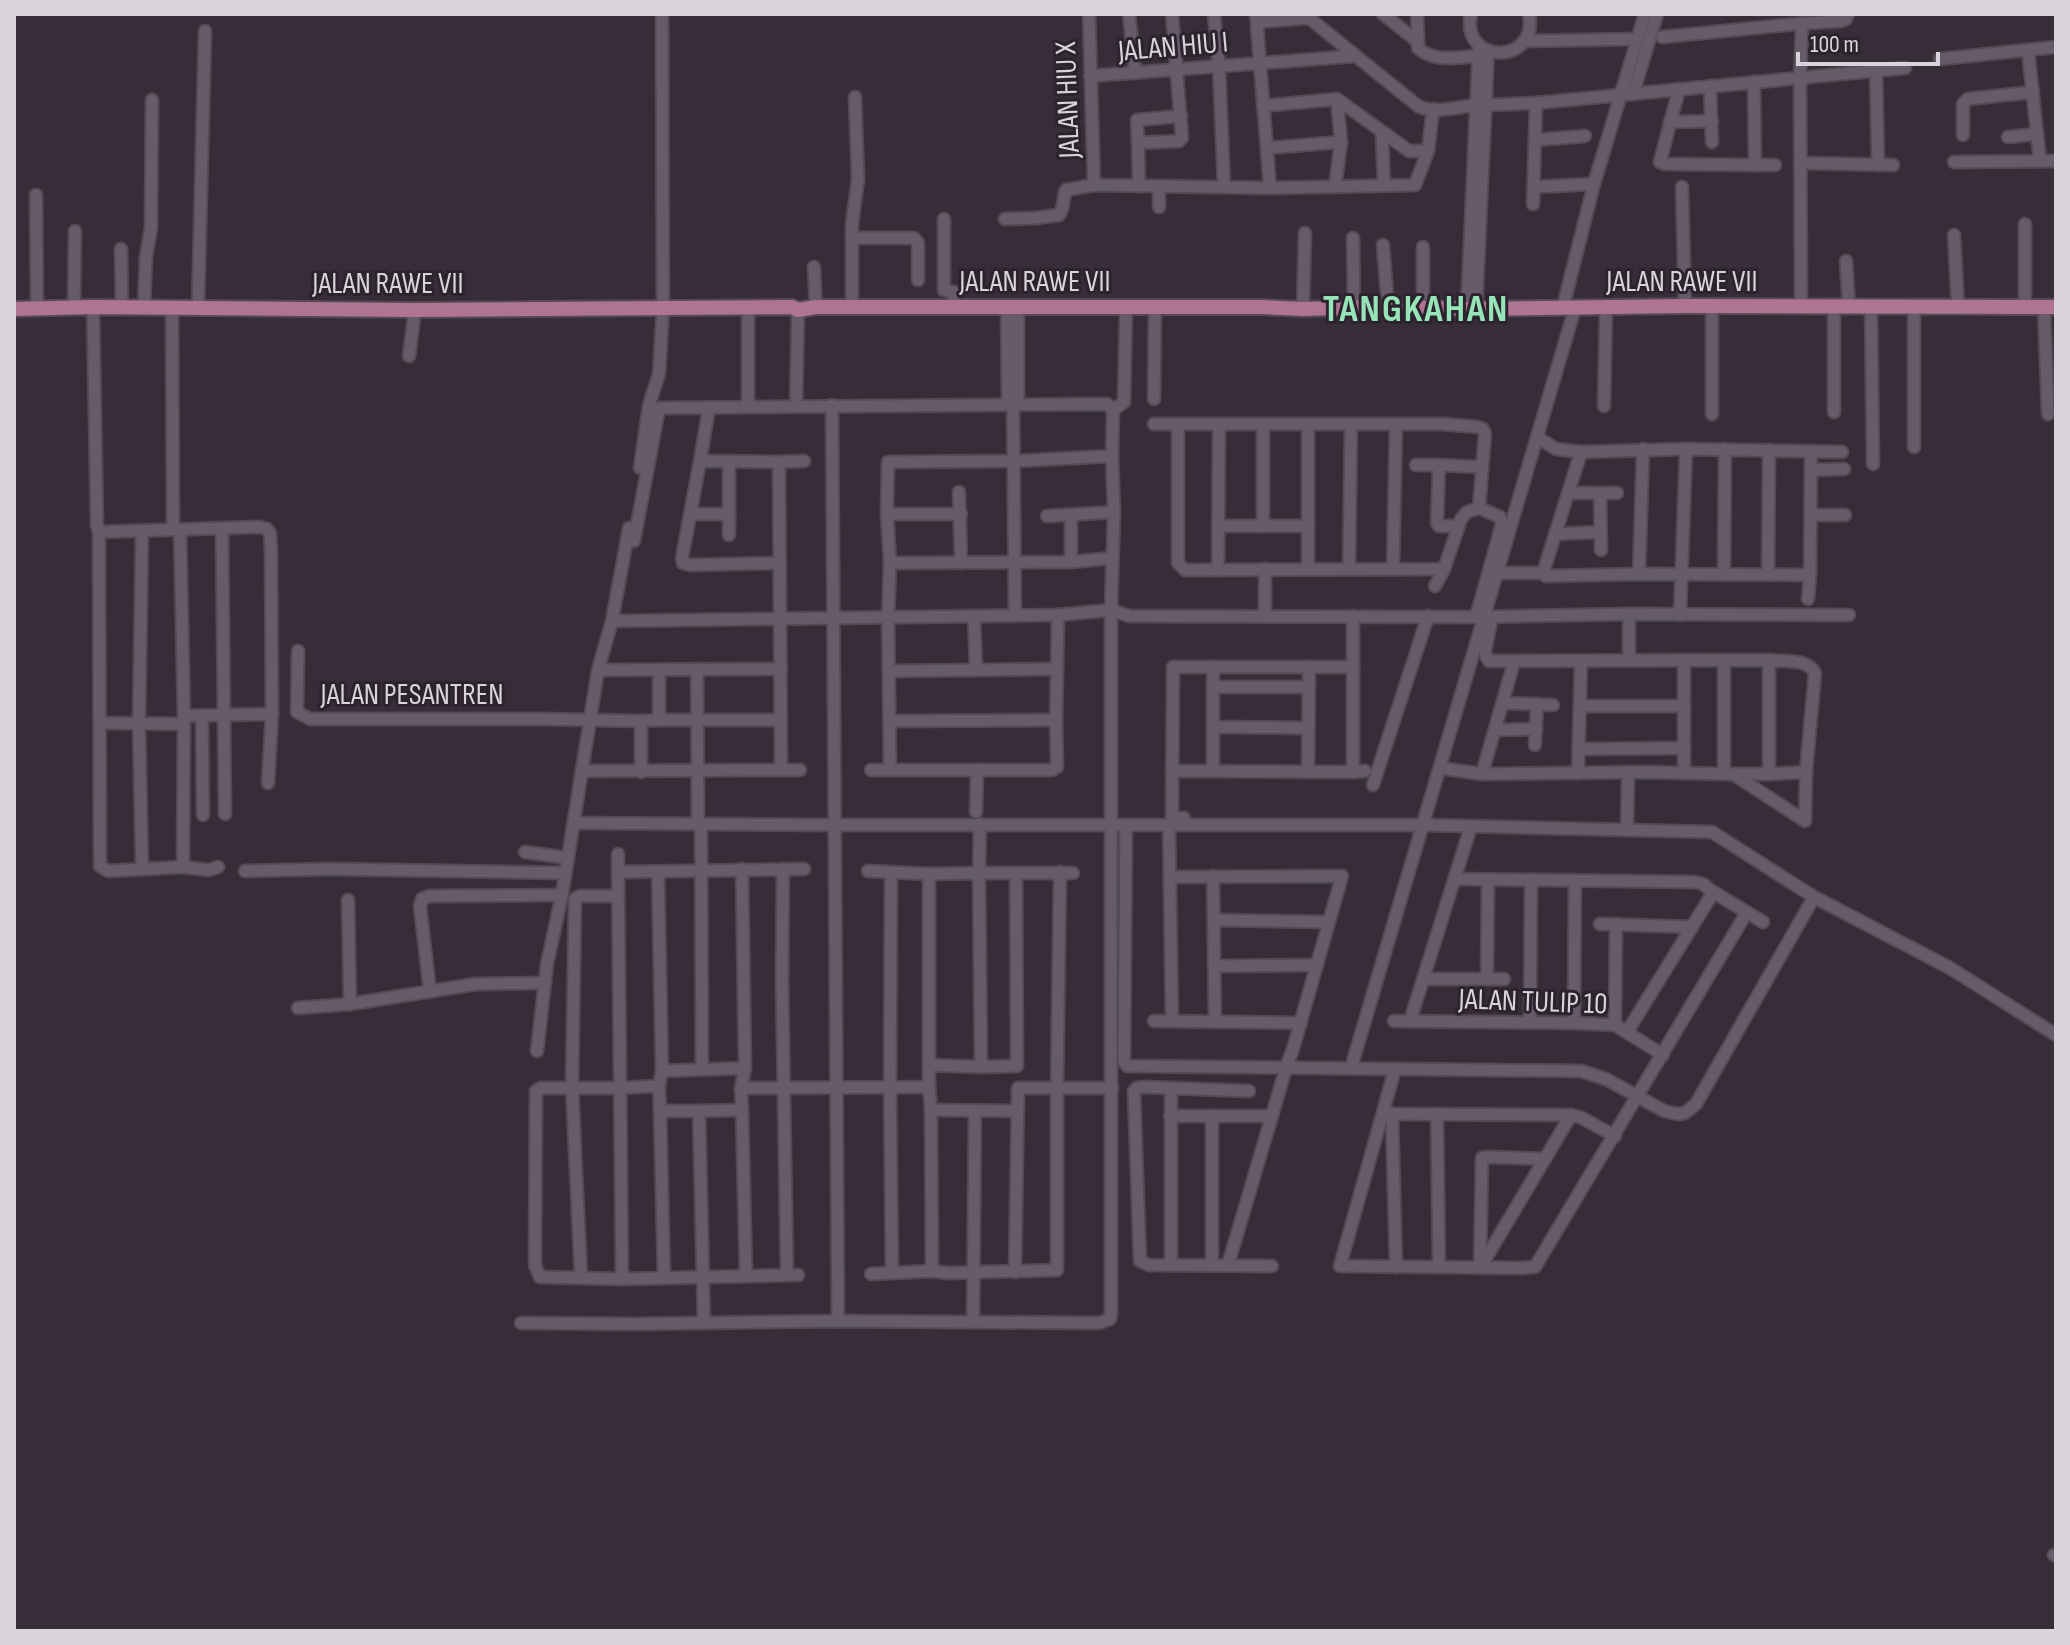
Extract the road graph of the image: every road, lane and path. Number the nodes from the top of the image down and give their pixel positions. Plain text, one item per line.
1 (662, 14) edge
2 (1089, 14) edge
3 (1129, 14) edge
4 (1172, 14) edge
5 (1214, 14) edge
6 (1383, 14) edge
7 (1417, 14) edge
8 (1471, 14) edge
9 (1529, 14) edge
10 (1645, 14) edge
11 (1657, 14) edge
12 (1848, 14) edge
13 (1306, 16) edge
14 (1256, 18) edge
15 (1807, 23) junction
16 (205, 31) dead end
17 (1662, 37) dead end
18 (1637, 39) junction
19 (1524, 41) junction
20 (1418, 42) junction
21 (2056, 47) edge
22 (2028, 50) junction
23 (1482, 51) junction
24 (1355, 56) junction
25 (1940, 59) dead end
26 (1260, 62) junction
27 (1219, 66) junction
28 (1905, 68) dead end
29 (1178, 69) junction
30 (1876, 70) junction
31 (1135, 73) junction
32 (1090, 76) junction
33 (1800, 78) junction
34 (1754, 82) junction
35 (1710, 86) junction
36 (1679, 89) junction
37 (2033, 92) junction
38 (1627, 94) junction
39 (855, 97) dead end
40 (1337, 99) junction
41 (152, 100) dead end
42 (1536, 103) junction
43 (1481, 105) junction
44 (1263, 106) junction
45 (1433, 109) junction
46 (1181, 116) junction
47 (1712, 121) junction
48 (1670, 122) junction
49 (1382, 133) junction
50 (2037, 134) junction
51 (1963, 135) dead end
52 (1585, 136) dead end
53 (2008, 137) dead end
54 (1535, 140) junction
55 (1341, 142) junction
56 (1712, 142) dead end
57 (1138, 143) junction
58 (1267, 148) junction
59 (1428, 151) junction
60 (2040, 161) junction
61 (2056, 161) edge
62 (1954, 162) dead end
63 (1800, 163) junction
64 (1755, 165) junction
65 (1775, 165) dead end
66 (1878, 165) junction
67 (1893, 165) dead end
68 (1594, 184) junction
69 (1094, 185) junction
70 (1384, 185) junction
71 (1139, 186) junction
72 (1159, 186) junction
73 (1224, 187) junction
74 (1335, 187) junction
75 (1534, 187) junction
76 (1682, 187) dead end
77 (1270, 188) junction
78 (36, 195) dead end
79 (1533, 204) dead end
80 (1159, 207) dead end
81 (944, 219) dead end
82 (1005, 219) dead end
83 (2025, 224) dead end
84 (75, 231) dead end
85 (1305, 233) dead end
86 (1954, 235) dead end
87 (852, 238) junction
88 (1353, 238) dead end
89 (1383, 245) dead end
90 (1423, 247) dead end
91 (121, 249) dead end
92 (1846, 261) dead end
93 (814, 267) dead end
94 (918, 280) dead end
95 (954, 306) junction
96 (1685, 306) junction
97 (1712, 306) junction
98 (1801, 306) junction
99 (1841, 306) junction
100 (1871, 306) junction
101 (93, 307) junction
102 (748, 307) junction
103 (816, 307) junction
104 (852, 307) junction
105 (1013, 307) junction
106 (1126, 307) junction
107 (1155, 307) junction
108 (1354, 307) junction
109 (1569, 307) junction
110 (1606, 307) junction
111 (1914, 307) junction
112 (1958, 307) junction
113 (2025, 307) junction
114 (2050, 307) edge
115 (74, 308) junction
116 (122, 308) junction
117 (144, 308) junction
118 (172, 308) junction
119 (198, 308) junction
120 (663, 308) junction
121 (1388, 308) junction
122 (1423, 308) junction
123 (1471, 308) junction
124 (14, 309) edge
125 (37, 309) junction
126 (1303, 309) junction
127 (415, 310) junction
128 (798, 310) junction
129 (409, 356) dead end
130 (1154, 399) dead end
131 (1013, 404) junction
132 (832, 405) junction
133 (796, 406) junction
134 (1604, 406) dead end
135 (748, 407) junction
136 (709, 408) junction
137 (1113, 410) junction
138 (1834, 412) dead end
139 (1712, 414) dead end
140 (2048, 414) dead end
141 (1154, 424) dead end
142 (1178, 424) junction
143 (1219, 424) junction
144 (1263, 424) junction
145 (1308, 424) junction
146 (1351, 424) junction
147 (1396, 424) junction
148 (1537, 437) junction
149 (1914, 447) dead end
150 (1643, 449) junction
151 (1686, 449) junction
152 (1725, 449) junction
153 (1769, 450) junction
154 (1811, 451) junction
155 (1581, 452) junction
156 (1842, 452) dead end
157 (1112, 456) junction
158 (700, 461) junction
159 (729, 461) junction
160 (804, 461) dead end
161 (1014, 461) junction
162 (779, 462) junction
163 (1873, 464) dead end
164 (1416, 465) dead end
165 (1439, 465) junction
166 (1482, 467) junction
167 (1844, 469) dead end
168 (1811, 470) junction
169 (959, 492) dead end
170 (1568, 493) junction
171 (1617, 493) dead end
172 (1600, 494) junction
173 (1479, 508) junction
174 (1114, 512) junction
175 (690, 514) junction
176 (729, 514) junction
177 (887, 514) junction
178 (961, 514) junction
179 (1811, 515) junction
180 (1845, 515) dead end
181 (1047, 516) dead end
182 (1071, 516) junction
183 (1218, 526) junction
184 (1263, 526) junction
185 (1308, 526) junction
186 (1458, 526) junction
187 (222, 529) junction
188 (177, 530) junction
189 (142, 531) junction
190 (99, 532) junction
191 (1600, 532) junction
192 (1555, 534) junction
193 (729, 535) dead end
194 (634, 541) dead end
195 (1601, 550) dead end
196 (1112, 558) junction
197 (1071, 562) junction
198 (780, 563) junction
199 (890, 563) junction
200 (961, 563) junction
201 (1015, 563) junction
202 (1265, 569) junction
203 (1308, 569) junction
204 (1349, 569) junction
205 (1393, 569) junction
206 (1444, 569) junction
207 (1218, 570) junction
208 (1497, 573) junction
209 (1543, 573) junction
210 (1639, 574) junction
211 (1682, 574) junction
212 (1724, 574) junction
213 (1768, 575) junction
214 (1810, 575) junction
215 (1435, 586) dead end
216 (1808, 599) dead end
217 (1111, 610) junction
218 (1629, 614) junction
219 (1058, 615) junction
220 (1265, 615) junction
221 (1680, 615) junction
222 (1849, 615) dead end
223 (1015, 616) junction
224 (1353, 616) junction
225 (1428, 616) junction
226 (974, 617) junction
227 (1484, 617) junction
228 (834, 618) junction
229 (888, 618) junction
230 (781, 619) junction
231 (612, 621) junction
232 (298, 651) dead end
233 (1629, 660) junction
234 (1684, 660) junction
235 (1724, 660) junction
236 (1769, 660) junction
237 (1581, 661) junction
238 (1514, 662) junction
239 (1213, 667) junction
240 (1309, 667) junction
241 (1353, 667) junction
242 (697, 669) junction
243 (781, 669) junction
244 (1057, 669) junction
245 (598, 670) junction
246 (659, 670) junction
247 (976, 670) junction
248 (889, 671) junction
249 (1213, 687) junction
250 (1309, 687) junction
251 (1503, 703) junction
252 (1537, 704) junction
253 (1553, 705) dead end
254 (1580, 706) junction
255 (1684, 706) junction
256 (272, 714) junction
257 (225, 715) junction
258 (202, 716) junction
259 (697, 719) junction
260 (184, 720) junction
261 (590, 720) junction
262 (659, 720) junction
263 (781, 720) junction
264 (1056, 720) junction
265 (641, 721) junction
266 (891, 721) junction
267 (100, 723) junction
268 (139, 724) junction
269 (1213, 727) junction
270 (1308, 728) junction
271 (1536, 729) junction
272 (1495, 730) junction
273 (1535, 745) dead end
274 (1684, 748) junction
275 (1579, 749) junction
276 (1440, 768) junction
277 (698, 770) junction
278 (781, 770) junction
279 (800, 770) dead end
280 (871, 770) dead end
281 (890, 770) junction
282 (977, 770) junction
283 (582, 771) junction
284 (1172, 771) junction
285 (1213, 771) junction
286 (641, 772) junction
287 (1308, 772) junction
288 (1806, 772) junction
289 (1578, 773) junction
290 (1628, 773) junction
291 (1684, 773) junction
292 (1482, 774) junction
293 (1729, 774) junction
294 (1769, 774) junction
295 (268, 783) dead end
296 (1373, 785) dead end
297 (225, 814) dead end
298 (203, 815) dead end
299 (978, 818) junction
300 (1170, 821) junction
301 (1112, 822) junction
302 (574, 823) junction
303 (699, 824) junction
304 (835, 825) junction
305 (1126, 825) junction
306 (1424, 825) junction
307 (1471, 826) junction
308 (1627, 830) junction
309 (525, 852) dead end
310 (618, 854) dead end
311 (568, 858) junction
312 (183, 867) junction
313 (218, 867) dead end
314 (142, 869) junction
315 (742, 869) junction
316 (783, 869) junction
317 (804, 869) dead end
318 (701, 870) junction
319 (245, 871) dead end
320 (868, 871) dead end
321 (618, 872) junction
322 (658, 872) junction
323 (1060, 872) junction
324 (565, 873) junction
325 (891, 873) junction
326 (979, 873) junction
327 (1016, 873) junction
328 (1073, 873) dead end
329 (929, 874) junction
330 (1213, 876) junction
331 (1170, 877) junction
332 (1455, 879) junction
333 (1488, 879) junction
334 (1531, 880) junction
335 (1575, 880) junction
336 (1710, 890) junction
337 (562, 895) junction
338 (617, 896) junction
339 (1814, 897) junction
340 (348, 900) dead end
341 (1747, 912) junction
342 (1214, 920) junction
343 (1329, 922) junction
344 (1763, 922) dead end
345 (1600, 924) dead end
346 (1616, 924) junction
347 (1692, 927) junction
348 (1317, 965) junction
349 (1214, 966) junction
350 (1423, 979) junction
351 (1487, 979) junction
352 (1504, 979) dead end
353 (545, 983) junction
354 (430, 992) junction
355 (350, 1004) junction
356 (298, 1008) dead end
357 (1172, 1020) junction
358 (1154, 1021) dead end
359 (1215, 1021) junction
360 (1394, 1021) dead end
361 (1410, 1021) junction
362 (1530, 1022) junction
363 (1301, 1023) junction
364 (1574, 1023) junction
365 (1615, 1025) junction
366 (1627, 1032) junction
367 (2056, 1035) edge
368 (537, 1051) dead end
369 (1663, 1055) junction
370 (929, 1065) junction
371 (1017, 1066) junction
372 (981, 1067) junction
373 (702, 1068) junction
374 (745, 1068) junction
375 (1286, 1068) junction
376 (1351, 1068) junction
377 (1395, 1069) junction
378 (662, 1071) junction
379 (659, 1086) junction
380 (890, 1086) junction
381 (572, 1087) junction
382 (836, 1087) junction
383 (929, 1087) junction
384 (619, 1088) junction
385 (741, 1088) junction
386 (783, 1088) junction
387 (1018, 1088) junction
388 (1057, 1088) junction
389 (1112, 1088) junction
390 (1171, 1088) junction
391 (1249, 1091) dead end
392 (1638, 1097) junction
393 (742, 1110) junction
394 (931, 1110) junction
395 (975, 1110) junction
396 (660, 1111) junction
397 (699, 1111) junction
398 (1018, 1111) junction
399 (1387, 1114) junction
400 (1437, 1114) junction
401 (1571, 1115) junction
402 (1170, 1116) junction
403 (1212, 1116) junction
404 (1272, 1116) junction
405 (1615, 1136) junction
406 (1545, 1159) junction
407 (1171, 1265) junction
408 (1212, 1265) junction
409 (1228, 1265) junction
410 (1272, 1266) dead end
411 (1396, 1267) junction
412 (1439, 1267) junction
413 (1480, 1268) junction
414 (932, 1271) junction
415 (892, 1272) junction
416 (1015, 1272) junction
417 (972, 1273) junction
418 (871, 1274) dead end
419 (746, 1275) junction
420 (664, 1276) junction
421 (703, 1276) junction
422 (581, 1277) junction
423 (622, 1279) junction
424 (838, 1321) junction
425 (973, 1322) junction
426 (521, 1323) dead end
427 (704, 1323) junction

1 - 120 street
2 - 32 street, JALAN HIU X
3 - 31 street
4 - 29 street
5 - 27 street
6 - 20 street
7 - 20 street
8 - 23 street
9 - 19 street
10 - 18 street
11 - 38 street
12 - 15 street
13 - 14 street
13 - 24 street
14 - 26 street
15 - 17 street
15 - 33 street
16 - 119 street
18 - 19 street
18 - 38 street
19 - 23 street
20 - 23 street
21 - 22 street
22 - 25 street
22 - 37 street
23 - 43 street
24 - 26 street, JALAN HIU I
24 - 45 street
26 - 27 street, JALAN HIU I
26 - 44 street
27 - 29 street, JALAN HIU I
27 - 73 street
28 - 30 street
29 - 31 street, JALAN HIU I
29 - 46 street
30 - 33 street
30 - 66 street
31 - 32 street, JALAN HIU I
32 - 69 street, JALAN HIU X
33 - 34 street
33 - 63 street
34 - 35 street
34 - 64 street
35 - 36 street
35 - 47 street
36 - 38 street
36 - 48 street
37 - 50 street
37 - 51 street
38 - 42 street
38 - 68 street
39 - 87 street
40 - 44 street
40 - 49 street
40 - 55 street
41 - 117 street
42 - 43 street
42 - 54 street
43 - 45 street
43 - 123 street
44 - 58 street
45 - 59 street
46 - 57 street
46 - 57 street
47 - 48 street
47 - 56 street
48 - 64 street
49 - 59 street
49 - 70 street
50 - 53 street
50 - 60 street
52 - 54 street
54 - 75 street
55 - 58 street
55 - 74 street
57 - 71 street
58 - 77 street
59 - 70 street
60 - 61 street
60 - 62 street
63 - 66 street
63 - 98 street
64 - 65 street
66 - 67 street
68 - 75 street
68 - 109 street
69 - 71 street
69 - 82 street
70 - 74 street
71 - 72 street
72 - 73 street
72 - 80 street
73 - 77 street
74 - 77 street
75 - 79 street
76 - 96 street
78 - 125 street
81 - 95 street
83 - 113 street
84 - 115 street
85 - 126 street
86 - 112 street
87 - 94 street
87 - 104 street
88 - 108 street
89 - 121 street
90 - 122 street
91 - 116 street
92 - 99 street
93 - 103 street
95 - 104 main road, JALAN RAWE VII
95 - 105 main road, JALAN RAWE VII
96 - 97 main road, JALAN RAWE VII
96 - 110 main road, JALAN RAWE VII
97 - 98 main road, JALAN RAWE VII
97 - 139 street
98 - 99 main road, JALAN RAWE VII
99 - 100 main road, JALAN RAWE VII
99 - 138 street
100 - 111 main road, JALAN RAWE VII
100 - 163 street
101 - 115 main road, JALAN RAWE VII
101 - 116 main road, JALAN RAWE VII
101 - 190 street
102 - 120 main road, JALAN RAWE VII
102 - 128 main road, JALAN RAWE VII
102 - 135 street
103 - 104 main road, JALAN RAWE VII
103 - 128 main road, JALAN RAWE VII
105 - 106 main road, JALAN RAWE VII
105 - 131 street
106 - 107 main road, JALAN RAWE VII
106 - 137 street
107 - 126 main road, JALAN RAWE VII
107 - 130 street
108 - 121 main road, JALAN RAWE VII
108 - 126 main road, JALAN RAWE VII
109 - 110 main road, JALAN RAWE VII
109 - 123 main road, JALAN RAWE VII
109 - 148 street
110 - 134 street
111 - 112 main road, JALAN RAWE VII
111 - 149 street
112 - 113 main road, JALAN RAWE VII
113 - 114 main road, JALAN RAWE VII
114 - 140 street
115 - 125 main road, JALAN RAWE VII
116 - 117 main road, JALAN RAWE VII
117 - 118 main road, JALAN RAWE VII
118 - 119 main road, JALAN RAWE VII
118 - 188 street
119 - 127 main road, JALAN RAWE VII
120 - 127 main road, JALAN RAWE VII
120 - 231 street
121 - 122 main road, JALAN RAWE VII
122 - 123 main road, JALAN RAWE VII
124 - 125 main road, JALAN RAWE VII
127 - 129 street
128 - 133 street
131 - 132 street
131 - 137 street
131 - 161 street
132 - 133 street
132 - 228 street
133 - 135 street
135 - 136 street
136 - 158 street
136 - 194 street
137 - 157 street
141 - 142 street
142 - 143 street
142 - 207 street
143 - 144 street
143 - 183 street
144 - 145 street
144 - 184 street
145 - 146 street
145 - 185 street
146 - 147 street
146 - 204 street
147 - 166 street
147 - 205 street
148 - 155 street
148 - 208 street
150 - 151 street
150 - 155 street
150 - 210 street
151 - 152 street
151 - 211 street
152 - 153 street
152 - 212 street
153 - 154 street
153 - 213 street
154 - 156 street
154 - 168 street
155 - 170 street
157 - 161 street
157 - 174 street
158 - 159 street
158 - 175 street
159 - 162 street
159 - 176 street
160 - 162 street
161 - 177 street
161 - 201 street
162 - 198 street
164 - 165 street
165 - 166 street
165 - 186 street
166 - 173 street
167 - 168 street
168 - 179 street
169 - 178 street
170 - 172 street
170 - 192 street
171 - 172 street
172 - 191 street
173 - 186 street
173 - 227 street
174 - 182 street
174 - 196 street
175 - 176 street
175 - 198 street
176 - 193 street
177 - 178 street
177 - 199 street
178 - 200 street
179 - 180 street
179 - 214 street
181 - 182 street
182 - 197 street
183 - 184 street
183 - 207 street
184 - 185 street
185 - 203 street
186 - 206 street
187 - 188 street
187 - 256 street
187 - 257 street
188 - 189 street
188 - 260 street
189 - 190 street
189 - 268 street
190 - 267 street
191 - 192 street
191 - 195 street
192 - 209 street
196 - 197 street
196 - 217 street
197 - 201 street
198 - 230 street
199 - 200 street
199 - 229 street
200 - 201 street
201 - 223 street
202 - 203 street
202 - 207 street
202 - 220 street
203 - 204 street
204 - 205 street
205 - 206 street
206 - 215 street
208 - 209 street
208 - 227 street
209 - 210 street
210 - 211 street
211 - 212 street
211 - 221 street
212 - 213 street
213 - 214 street
214 - 216 street
217 - 219 street
217 - 220 street
217 - 301 street
218 - 221 street
218 - 227 street
218 - 233 street
219 - 223 street
219 - 244 street
220 - 224 street
221 - 222 street
223 - 226 street
224 - 225 street
224 - 241 street
225 - 227 street
225 - 296 street
226 - 229 street
226 - 247 street
227 - 238 street
227 - 276 street
228 - 229 street
228 - 230 street
228 - 304 street
229 - 248 street
230 - 231 street
230 - 243 street
231 - 245 street
232 - 261 street, JALAN PESANTREN
233 - 234 street
233 - 237 street
234 - 235 street
234 - 255 street
235 - 236 street
235 - 293 street
236 - 288 street
236 - 294 street
237 - 238 street
237 - 254 street
238 - 251 street
239 - 240 street
239 - 249 street
239 - 284 street
240 - 241 street
240 - 250 street
241 - 287 street
242 - 243 street
242 - 246 street
242 - 259 street
243 - 263 street
244 - 247 street
244 - 264 street
245 - 246 street
245 - 261 street
246 - 262 street
247 - 248 street
248 - 266 street
249 - 250 street
249 - 269 street
250 - 270 street
251 - 252 street
251 - 272 street
252 - 253 street
252 - 271 street
254 - 255 street
254 - 275 street
255 - 274 street
256 - 257 street
256 - 295 street
257 - 258 street
257 - 297 street
258 - 260 street
258 - 298 street
259 - 262 street
259 - 263 street
259 - 277 street
260 - 268 street
260 - 312 street
261 - 265 street
261 - 283 street
262 - 265 street
263 - 278 street
264 - 266 street
264 - 282 street
265 - 286 street
266 - 281 street
267 - 268 street
267 - 314 street
268 - 314 street
269 - 270 street
269 - 285 street
270 - 287 street
271 - 272 street
271 - 273 street
272 - 292 street
274 - 275 street
274 - 291 street
275 - 289 street
276 - 292 street
276 - 306 street
277 - 278 street
277 - 286 street
277 - 303 street
278 - 279 street
280 - 281 street
281 - 282 street
282 - 299 street
283 - 286 street
283 - 302 street
284 - 285 street
284 - 300 street
285 - 287 street
288 - 293 street
288 - 294 street
289 - 290 street
289 - 292 street
290 - 291 street
290 - 308 street
291 - 293 street
293 - 294 street
299 - 301 street
299 - 304 street
299 - 326 street
300 - 301 street
300 - 305 street
300 - 306 street
300 - 331 street
301 - 305 street
301 - 389 street
302 - 303 street
302 - 311 street
303 - 304 street
303 - 318 street
304 - 382 street
305 - 375 street
306 - 307 street
306 - 376 street
307 - 308 street
307 - 332 street
308 - 339 street
309 - 311 street
310 - 321 street
311 - 324 street
312 - 313 street
312 - 314 street
315 - 316 street
315 - 318 street
315 - 374 street
316 - 317 street
316 - 386 street
318 - 322 street
318 - 373 street
319 - 324 street
320 - 325 street
321 - 322 street
321 - 338 street
322 - 378 street
323 - 327 street
323 - 328 street
323 - 388 street
324 - 337 street
325 - 329 street
325 - 380 street
326 - 327 street
326 - 329 street
326 - 372 street
327 - 371 street
329 - 370 street
330 - 331 street
330 - 342 street
330 - 343 street
331 - 357 street
332 - 333 street
332 - 350 street
333 - 334 street
333 - 351 street
334 - 335 street
334 - 362 street
335 - 336 street
335 - 364 street
336 - 341 street
336 - 347 street
337 - 353 street
337 - 354 street
338 - 381 street
338 - 384 street
339 - 367 street
339 - 392 street
340 - 355 street
341 - 344 street
341 - 369 street
342 - 343 street
342 - 349 street
343 - 348 street
345 - 346 street
346 - 347 street
346 - 365 street
347 - 366 street
348 - 349 street
348 - 363 street
349 - 359 street
350 - 351 street
350 - 361 street
351 - 352 street
353 - 354 street
353 - 368 street
354 - 355 street
355 - 356 street
357 - 358 street
357 - 359 street
359 - 363 street
360 - 361 street, JALAN TULIP 10
361 - 362 street, JALAN TULIP 10
362 - 364 street, JALAN TULIP 10
363 - 375 street
364 - 365 street, JALAN TULIP 10
365 - 366 street, JALAN TULIP 10
366 - 369 street, JALAN TULIP 10
369 - 392 street
370 - 372 street
370 - 383 street
371 - 372 street
371 - 387 street
373 - 374 street
373 - 378 street
374 - 385 street
375 - 376 street
375 - 404 street
376 - 377 street
377 - 392 street
377 - 399 street
378 - 379 street
379 - 384 street
379 - 396 street
380 - 382 street
380 - 383 street
380 - 415 street
381 - 384 street
381 - 422 street
381 - 422 street
382 - 386 street
382 - 424 street
383 - 394 street
384 - 423 street
385 - 386 street
385 - 393 street
386 - 419 street
387 - 388 street
387 - 398 street
388 - 389 street
388 - 416 street
389 - 425 street
390 - 391 street
390 - 402 street
390 - 407 street
392 - 405 street
393 - 397 street
393 - 419 street
394 - 395 street
394 - 414 street
395 - 398 street
395 - 417 street
396 - 397 street
396 - 420 street
397 - 421 street
398 - 416 street
399 - 400 street
399 - 411 street
399 - 411 street
400 - 401 street
400 - 412 street
401 - 405 street
401 - 406 street
402 - 403 street
402 - 407 street
403 - 404 street
403 - 408 street
404 - 409 street
405 - 413 street
406 - 413 street
406 - 413 street
407 - 408 street
408 - 409 street
409 - 410 street
411 - 412 street
412 - 413 street
414 - 415 street
414 - 417 street
415 - 418 street
416 - 417 street
417 - 425 street
419 - 421 street
420 - 421 street
420 - 423 street
421 - 427 street
422 - 423 street
424 - 425 street
424 - 427 street
426 - 427 street

